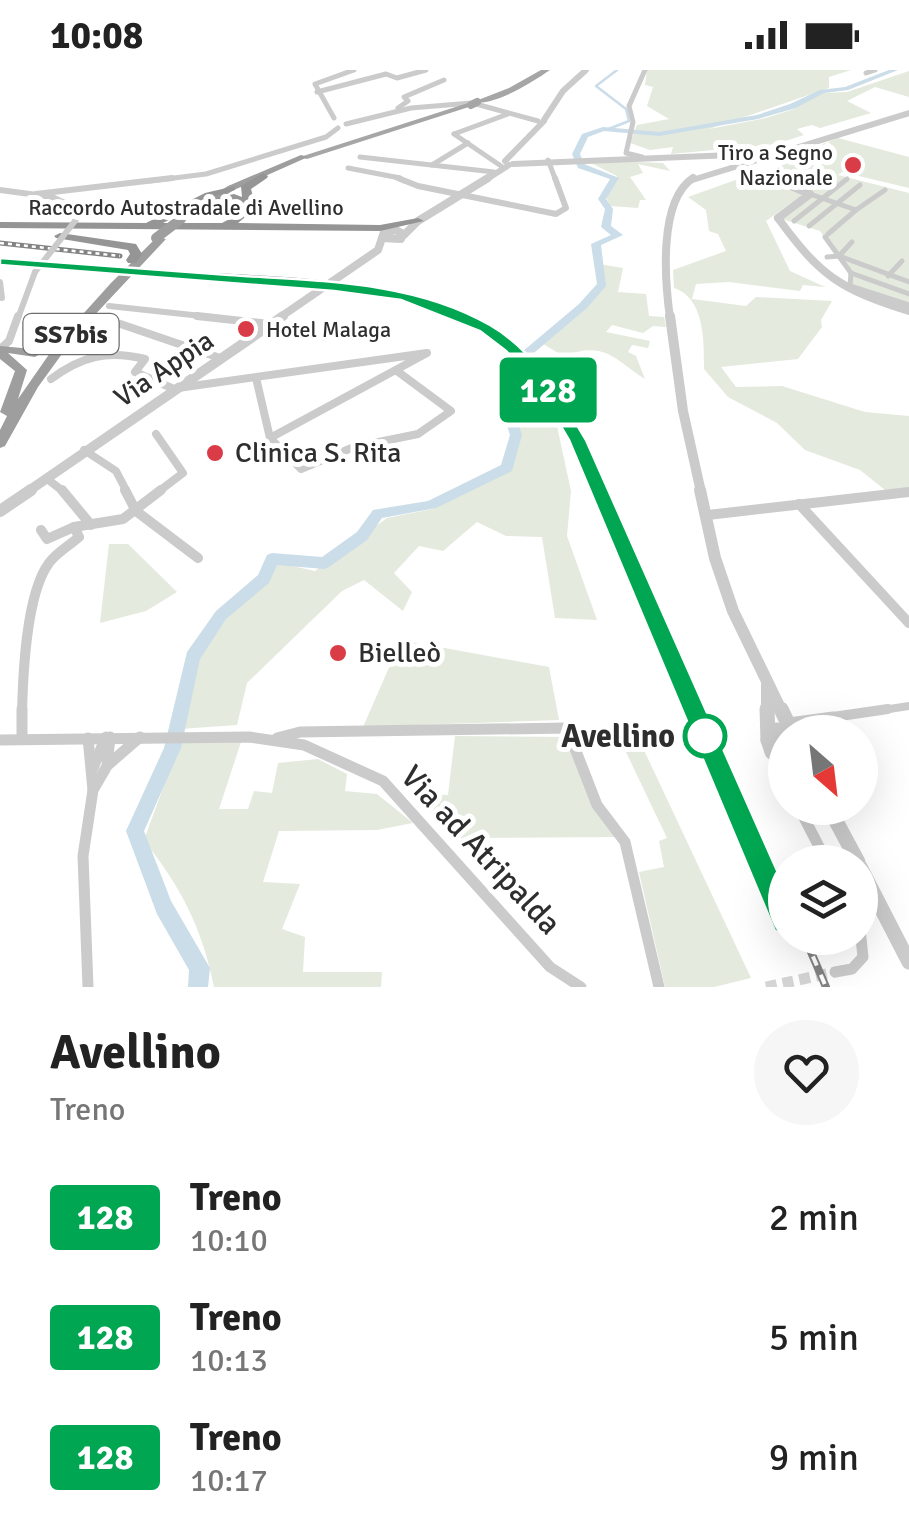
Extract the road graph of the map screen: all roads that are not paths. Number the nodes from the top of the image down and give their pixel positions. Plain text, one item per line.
1 (354, 70) edge
2 (426, 70) edge
3 (546, 70) edge
4 (586, 70) edge
5 (645, 70) edge
6 (875, 70) edge
7 (866, 74) dead end
8 (444, 80) dead end
9 (317, 92) junction
10 (474, 104) junction
11 (510, 113) junction
12 (378, 114) junction
13 (909, 114) edge
14 (541, 120) junction
15 (340, 123) junction
16 (468, 143) junction
17 (776, 154) junction
18 (304, 157) joint
19 (642, 157) junction
20 (360, 158) dead end
21 (382, 160) junction
22 (548, 160) junction
23 (507, 164) junction
24 (738, 164) junction
25 (431, 166) junction
26 (348, 168) dead end
27 (368, 171) junction
28 (261, 175) junction
29 (848, 179) dead end
30 (860, 185) dead end
31 (231, 188) junction
32 (885, 190) dead end
33 (3, 192) edge
34 (36, 194) junction
35 (462, 194) junction
36 (810, 194) junction
37 (197, 197) junction
38 (215, 199) junction
39 (822, 200) junction
40 (838, 204) junction
41 (856, 210) junction
42 (794, 222) dead end
43 (179, 223) junction
44 (250, 223) junction
45 (416, 224) junction
46 (809, 226) dead end
47 (3, 227) edge
48 (214, 227) junction
49 (101, 230) junction
50 (387, 235) junction
51 (158, 238) junction
52 (852, 242) dead end
53 (838, 256) junction
54 (828, 257) dead end
55 (132, 260) junction
56 (902, 261) dead end
57 (354, 266) junction
58 (851, 273) junction
59 (888, 275) junction
60 (0, 282) edge
61 (909, 282) edge
62 (880, 284) junction
63 (872, 293) junction
64 (909, 294) edge
65 (16, 297) dead end
66 (1, 298) edge
67 (109, 306) dead end
68 (909, 308) edge
69 (100, 317) dead end
70 (270, 324) junction
71 (67, 331) junction
72 (2, 348) edge
73 (220, 358) junction
74 (397, 371) junction
75 (256, 378) junction
76 (52, 379) dead end
77 (175, 388) junction
78 (7, 412) junction
79 (0, 427) edge
80 (156, 434) dead end
81 (270, 438) junction
82 (0, 443) edge
83 (84, 450) junction
84 (46, 478) junction
85 (909, 492) edge
86 (799, 504) junction
87 (0, 511) edge
88 (136, 511) junction
89 (708, 515) junction
90 (91, 525) junction
91 (74, 527) junction
92 (40, 530) dead end
93 (198, 558) dead end
94 (909, 623) edge
95 (766, 680) junction
96 (909, 706) edge
97 (771, 715) edge
98 (783, 715) edge
99 (847, 715) edge
100 (190, 735) joint
101 (140, 736) junction
102 (158, 736) joint
103 (108, 737) junction
104 (88, 738) junction
105 (22, 739) junction
106 (0, 740) edge
107 (270, 740) junction
108 (106, 766) junction
109 (92, 783) junction
110 (878, 902) edge
111 (863, 955) edge
112 (909, 962) edge
113 (835, 972) tunnel mouth
114 (88, 987) edge
115 (582, 987) edge
116 (659, 987) edge

1 - 9 street
2 - 9 street
3 - 10 main road, SS7bis
4 - 14 street, Via Appia
5 - 19 street
6 - 7 street
8 - 12 street
9 - 15 street
10 - 11 street
10 - 12 street
10 - 18 main road, SS7bis
11 - 14 street
11 - 16 street
12 - 15 street
13 - 17 street
14 - 23 street, Via Appia
15 - 34 street
16 - 23 street
16 - 25 street
17 - 19 street
17 - 24 street
18 - 28 highway, SS7bis
19 - 22 street
20 - 21 street
21 - 25 street
21 - 27 street
22 - 23 street
22 - 35 street
23 - 25 street
23 - 35 street, Via Appia
24 - 36 street
24 - 89 street
26 - 27 street
27 - 35 street
28 - 31 highway, SS7bis
28 - 38 highway, SS7bis
28 - 44 highway
29 - 39 street
30 - 40 street
31 - 37 highway
31 - 38 highway, SS7bis
32 - 41 street
33 - 34 street
34 - 72 street, bridge
35 - 45 street, Via Appia
36 - 39 street
36 - 68 street
37 - 38 highway
37 - 43 highway
38 - 43 highway, SS7bis
38 - 48 highway
39 - 40 street
39 - 42 street
40 - 41 street
40 - 46 street
41 - 53 street
43 - 44 highway
43 - 47 highway, Raccordo Autostradale di Avellino
43 - 48 highway, Raccordo Autostradale di Avellino
43 - 49 highway, Raccordo Autostradale di Avellino
43 - 50 highway, Raccordo Autostradale di Avellino
43 - 51 highway, SS7bis, bridge
44 - 48 highway, Raccordo Autostradale di Avellino
44 - 50 highway, Raccordo Autostradale di Avellino
45 - 50 highway, Raccordo Autostradale di Avellino
45 - 50 street, Via Appia
47 - 49 highway, Raccordo Autostradale di Avellino
47 - 55 highway
49 - 51 highway
50 - 57 street, Via Appia
50 - 57 street, Via Appia
51 - 55 highway, SS7bis
51 - 82 highway, SS7bis
52 - 53 street
53 - 54 street
53 - 58 street
53 - 59 street
55 - 71 highway, SS7bis
56 - 59 street
57 - 70 street, Via Appia
58 - 62 street
58 - 63 street
59 - 61 street
59 - 62 street
60 - 66 street
62 - 63 street
62 - 64 street
63 - 68 street
65 - 66 street
67 - 70 street
69 - 73 street
70 - 73 street, Via Appia
71 - 72 highway
71 - 78 highway, SS7bis
72 - 78 highway
73 - 77 street, Via Appia
74 - 75 street
74 - 81 street
74 - 81 street
75 - 77 street
75 - 81 street
76 - 77 street
77 - 83 street, Via Appia
78 - 79 highway, SS7bis
80 - 88 street
83 - 84 street, Via Appia
83 - 88 street
84 - 87 street, Via Appia
84 - 90 street
85 - 86 street
86 - 89 street
86 - 94 street
88 - 90 street
88 - 93 street
89 - 95 street
90 - 91 street
91 - 92 street
91 - 105 street
95 - 97 street
95 - 98 street
96 - 99 street
100 - 102 street, Via ad Atripalda
100 - 107 street, Via ad Atripalda
101 - 102 street
101 - 103 street
101 - 108 street
103 - 104 street
103 - 108 street
103 - 109 street
104 - 105 street
104 - 109 street
105 - 106 street
107 - 115 street, Via ad Atripalda
107 - 116 street
108 - 109 street
109 - 114 street
110 - 112 street
111 - 113 street

